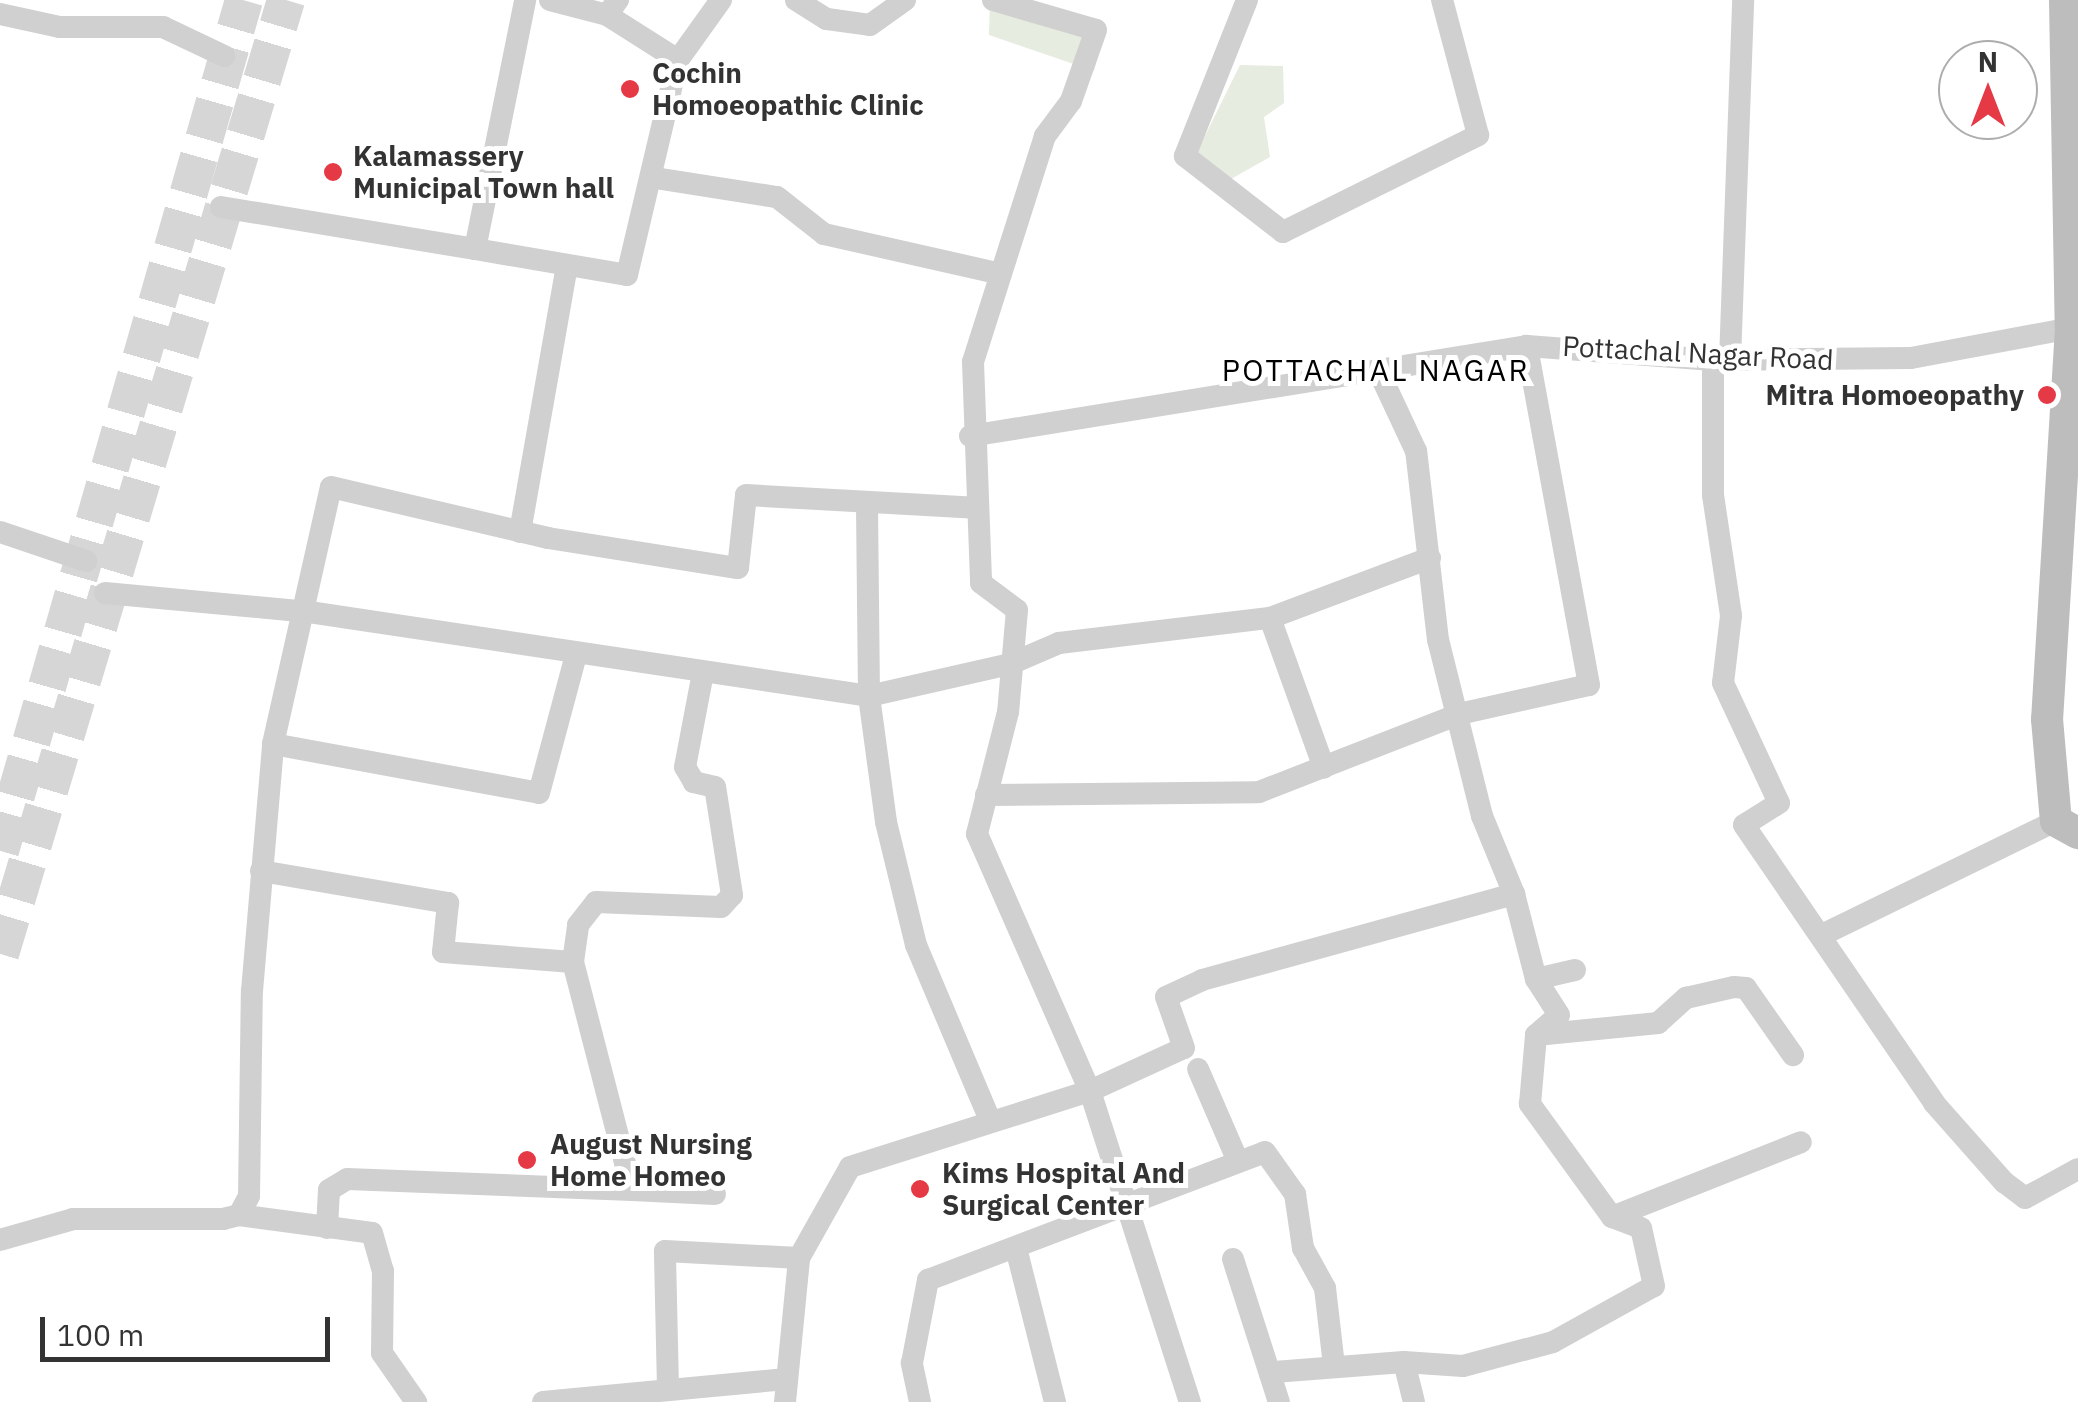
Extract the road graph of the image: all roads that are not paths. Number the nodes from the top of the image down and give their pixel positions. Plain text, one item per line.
1 (525, 0) edge
2 (550, 0) edge
3 (721, 0) edge
4 (796, 0) edge
5 (905, 0) edge
6 (993, 0) edge
7 (1247, 0) edge
8 (1442, 0) edge
9 (1743, 0) edge
10 (2065, 0) edge
11 (612, 7) edge
12 (0, 14) edge
13 (224, 56) dead end
14 (678, 60) junction
15 (655, 178) junction
16 (222, 208) dead end
17 (475, 249) junction
18 (567, 265) junction
19 (997, 273) junction
20 (2071, 328) junction
21 (1527, 346) junction
22 (1722, 360) junction
23 (1380, 374) junction
24 (970, 436) junction
25 (867, 506) junction
26 (974, 508) junction
27 (0, 532) edge
28 (520, 532) junction
29 (1430, 558) junction
30 (86, 561) dead end
31 (106, 593) dead end
32 (309, 612) junction
33 (1270, 618) junction
34 (576, 655) junction
35 (1010, 664) junction
36 (703, 673) junction
37 (869, 696) junction
38 (1459, 714) junction
39 (273, 744) junction
40 (1324, 768) junction
41 (986, 795) junction
42 (2067, 827) edge
43 (261, 870) junction
44 (1514, 894) junction
45 (1824, 934) junction
46 (572, 962) junction
47 (1575, 970) dead end
48 (1536, 979) junction
49 (1536, 1035) junction
50 (1794, 1055) dead end
51 (1198, 1069) dead end
52 (1090, 1092) junction
53 (990, 1120) junction
54 (1801, 1142) dead end
55 (1236, 1157) junction
56 (2078, 1169) edge
57 (632, 1190) junction
58 (716, 1194) dead end
59 (1130, 1206) junction
60 (238, 1214) junction
61 (1612, 1217) junction
62 (327, 1228) junction
63 (0, 1240) edge
64 (1018, 1252) junction
65 (799, 1258) junction
66 (1233, 1259) dead end
67 (1404, 1362) junction
68 (1334, 1366) junction
69 (1274, 1372) junction
70 (668, 1388) junction
71 (786, 1390) edge
72 (416, 1402) edge
73 (543, 1402) edge
74 (920, 1402) edge
75 (1055, 1402) edge
76 (1190, 1402) edge
77 (1280, 1402) edge
78 (1414, 1402) edge

1 - 17 street
2 - 11 street
3 - 14 street
4 - 5 street
6 - 19 street
7 - 8 street
9 - 22 street
10 - 20 main road
11 - 14 street
12 - 13 street
14 - 15 street
15 - 18 street
15 - 19 street
16 - 17 street
17 - 18 street
18 - 28 street
19 - 24 street
20 - 22 street, Pottachal Nagar Road
20 - 42 main road
21 - 22 street, Pottachal Nagar Road
21 - 23 street, Pottachal Nagar Road
21 - 38 street
22 - 45 street
23 - 24 street, Pottachal Nagar Road
23 - 29 street
24 - 26 street
25 - 26 street
25 - 28 street
25 - 37 street
26 - 35 street
27 - 30 street
28 - 32 street
29 - 33 street
29 - 38 street
31 - 32 street
32 - 34 street
32 - 39 street
33 - 35 street
33 - 40 street
34 - 36 street
34 - 39 street
35 - 37 street
35 - 41 street
36 - 37 street
36 - 46 street
37 - 53 street
38 - 40 street
38 - 44 street
39 - 43 street
40 - 41 street
41 - 52 street
42 - 45 street
43 - 46 street
43 - 60 street
44 - 48 street
44 - 52 street
45 - 56 street
46 - 57 street
47 - 48 street
48 - 49 street
49 - 50 street
49 - 61 street
51 - 55 street
52 - 53 street
52 - 59 street
53 - 65 street
54 - 61 street
55 - 59 street
55 - 68 street
57 - 58 street
57 - 62 street
59 - 64 street
59 - 76 street
60 - 62 street
60 - 63 street
61 - 67 street
62 - 72 street
64 - 74 street
64 - 75 street
65 - 70 street
65 - 71 street
66 - 69 street
67 - 68 street
67 - 78 street
68 - 69 street
69 - 77 street
70 - 71 street
70 - 73 street

